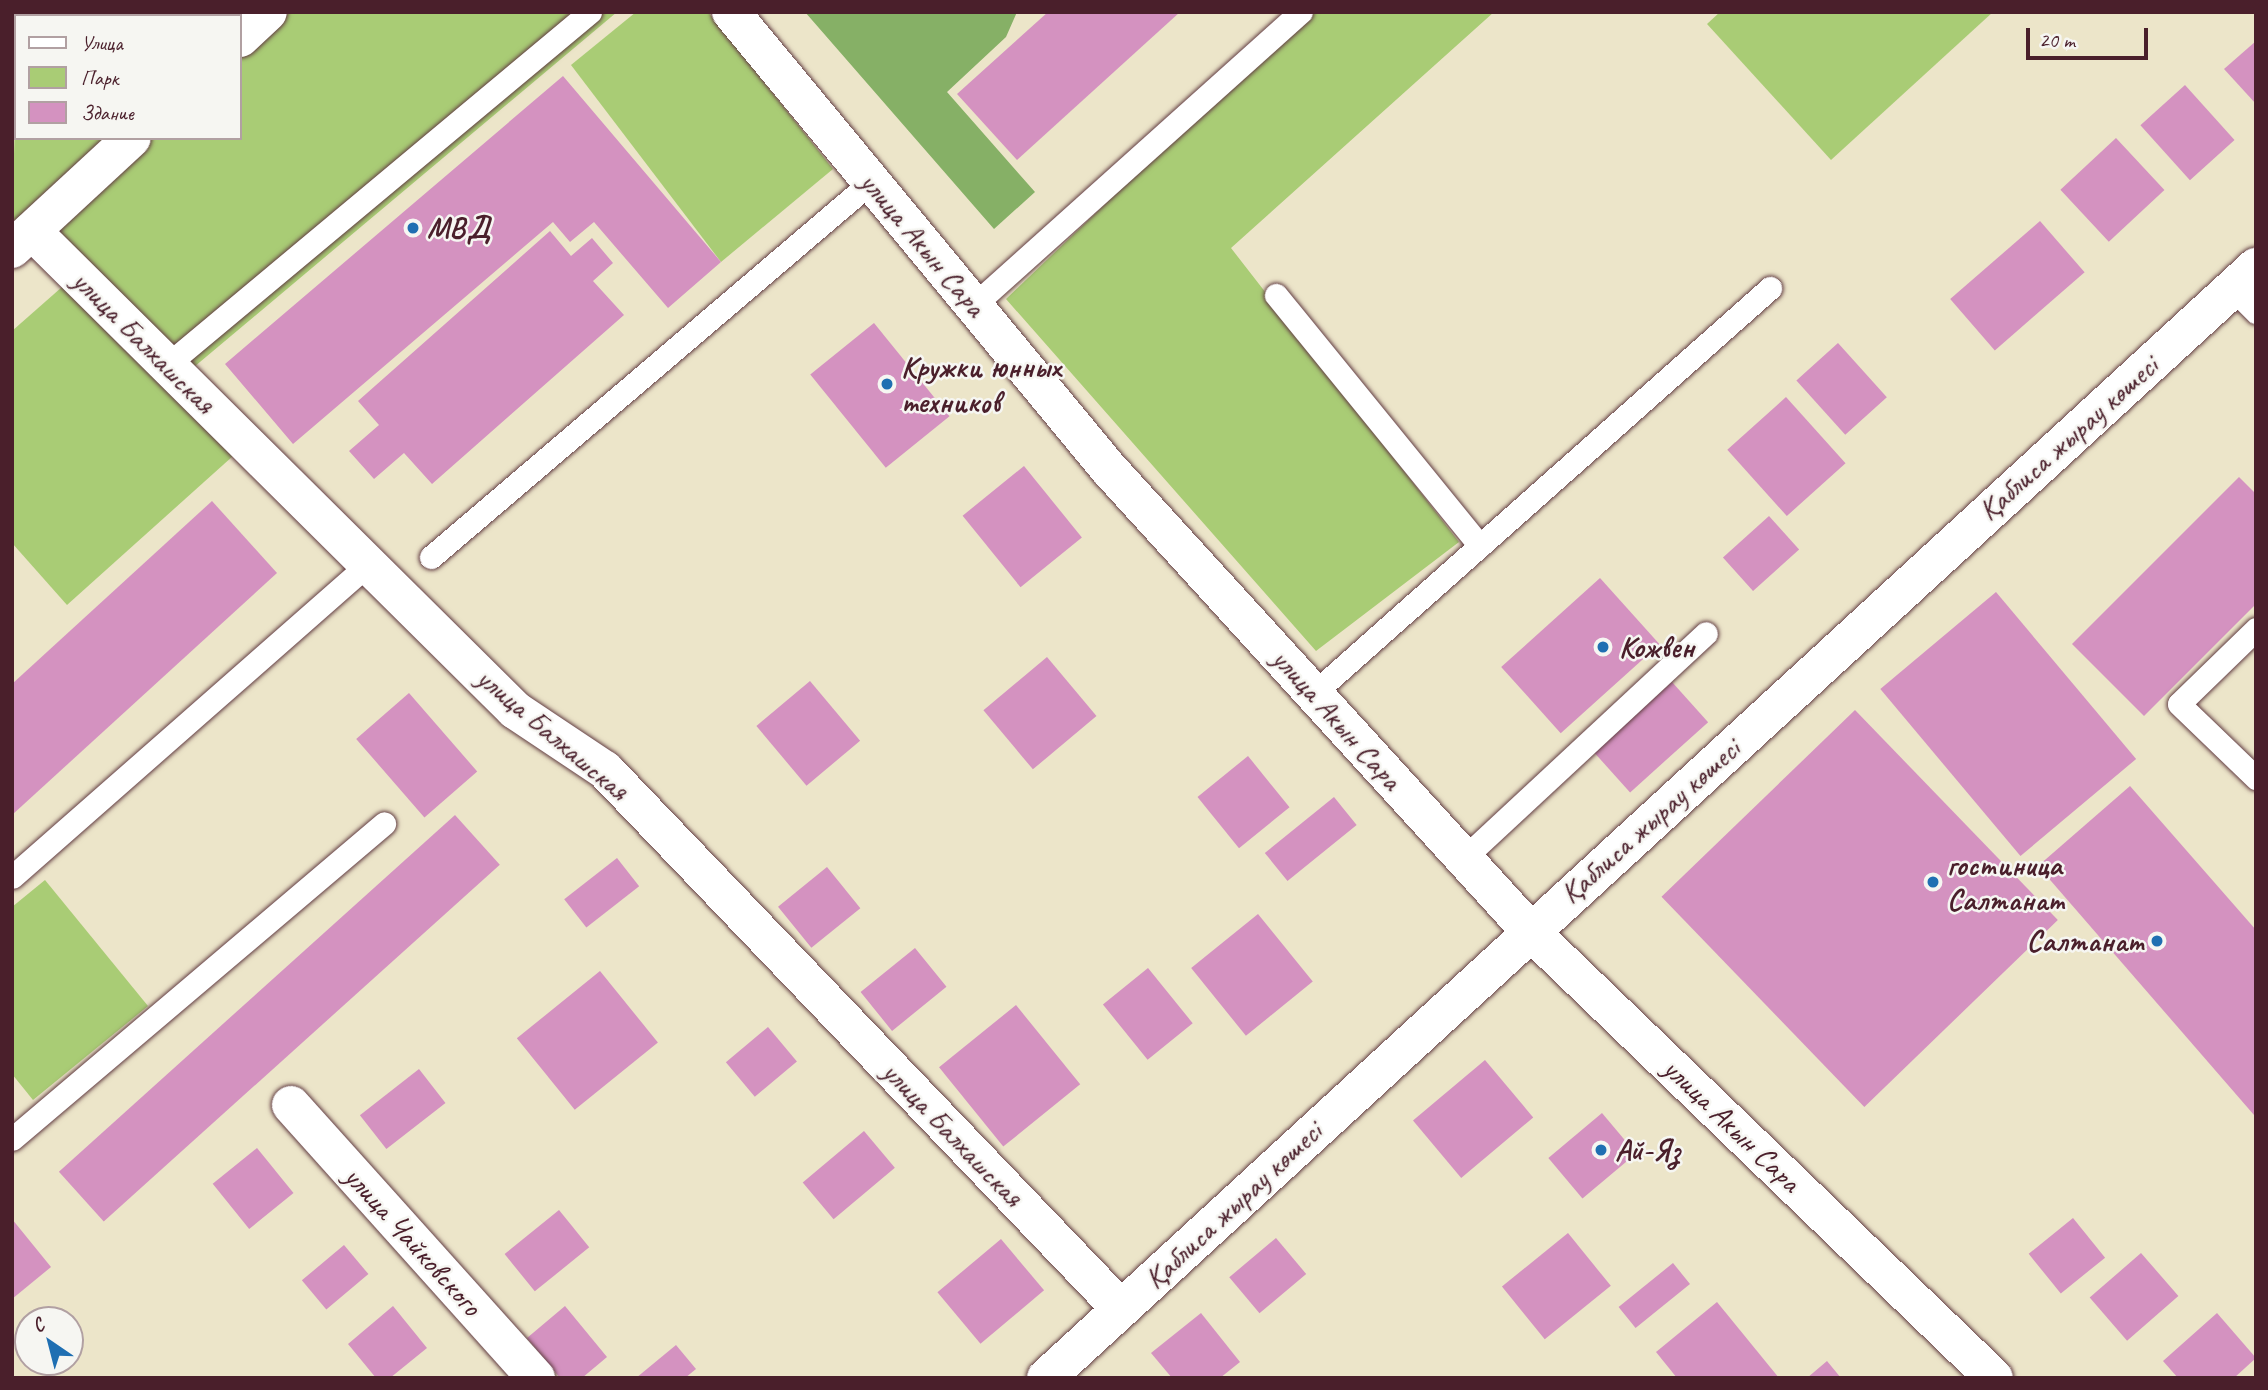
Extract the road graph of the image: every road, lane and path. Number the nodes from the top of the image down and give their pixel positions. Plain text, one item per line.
1 (268, 12) edge
2 (590, 12) edge
3 (732, 12) edge
4 (1301, 12) edge
5 (242, 36) edge
6 (130, 140) edge
7 (872, 181) junction
8 (18, 243) edge
9 (1770, 288) dead end
10 (2248, 289) edge
11 (1276, 295) dead end
12 (974, 305) junction
13 (167, 365) junction
14 (1480, 546) junction
15 (431, 557) dead end
16 (368, 565) junction
17 (2256, 629) edge
18 (1706, 633) dead end
19 (1314, 693) junction
20 (2256, 778) edge
21 (384, 823) dead end
22 (1464, 858) junction
23 (12, 877) edge
24 (1530, 931) junction
25 (291, 1105) dead end
26 (12, 1139) edge
27 (1120, 1308) junction
28 (536, 1378) edge
29 (1046, 1378) edge
30 (1994, 1378) edge

1 - 5 street
2 - 13 lane
3 - 7 street, улица Акын Сара
4 - 12 lane
6 - 8 street
7 - 12 street, улица Акын Сара
7 - 15 lane
8 - 13 street, улица Балхашская
9 - 14 lane
10 - 24 street, Қаблиса жырау көшесі
11 - 14 lane
12 - 19 street, улица Акын Сара
13 - 16 street, улица Балхашская
14 - 19 lane
16 - 23 lane
16 - 27 street, улица Балхашская
17 - 20 lane
18 - 22 lane
19 - 22 street, улица Акын Сара
21 - 26 lane
22 - 24 street, улица Акын Сара
24 - 27 street, Қаблиса жырау көшесі
24 - 30 street, улица Акын Сара
25 - 28 street, улица Чайковского
27 - 29 street, Қаблиса жырау көшесі

